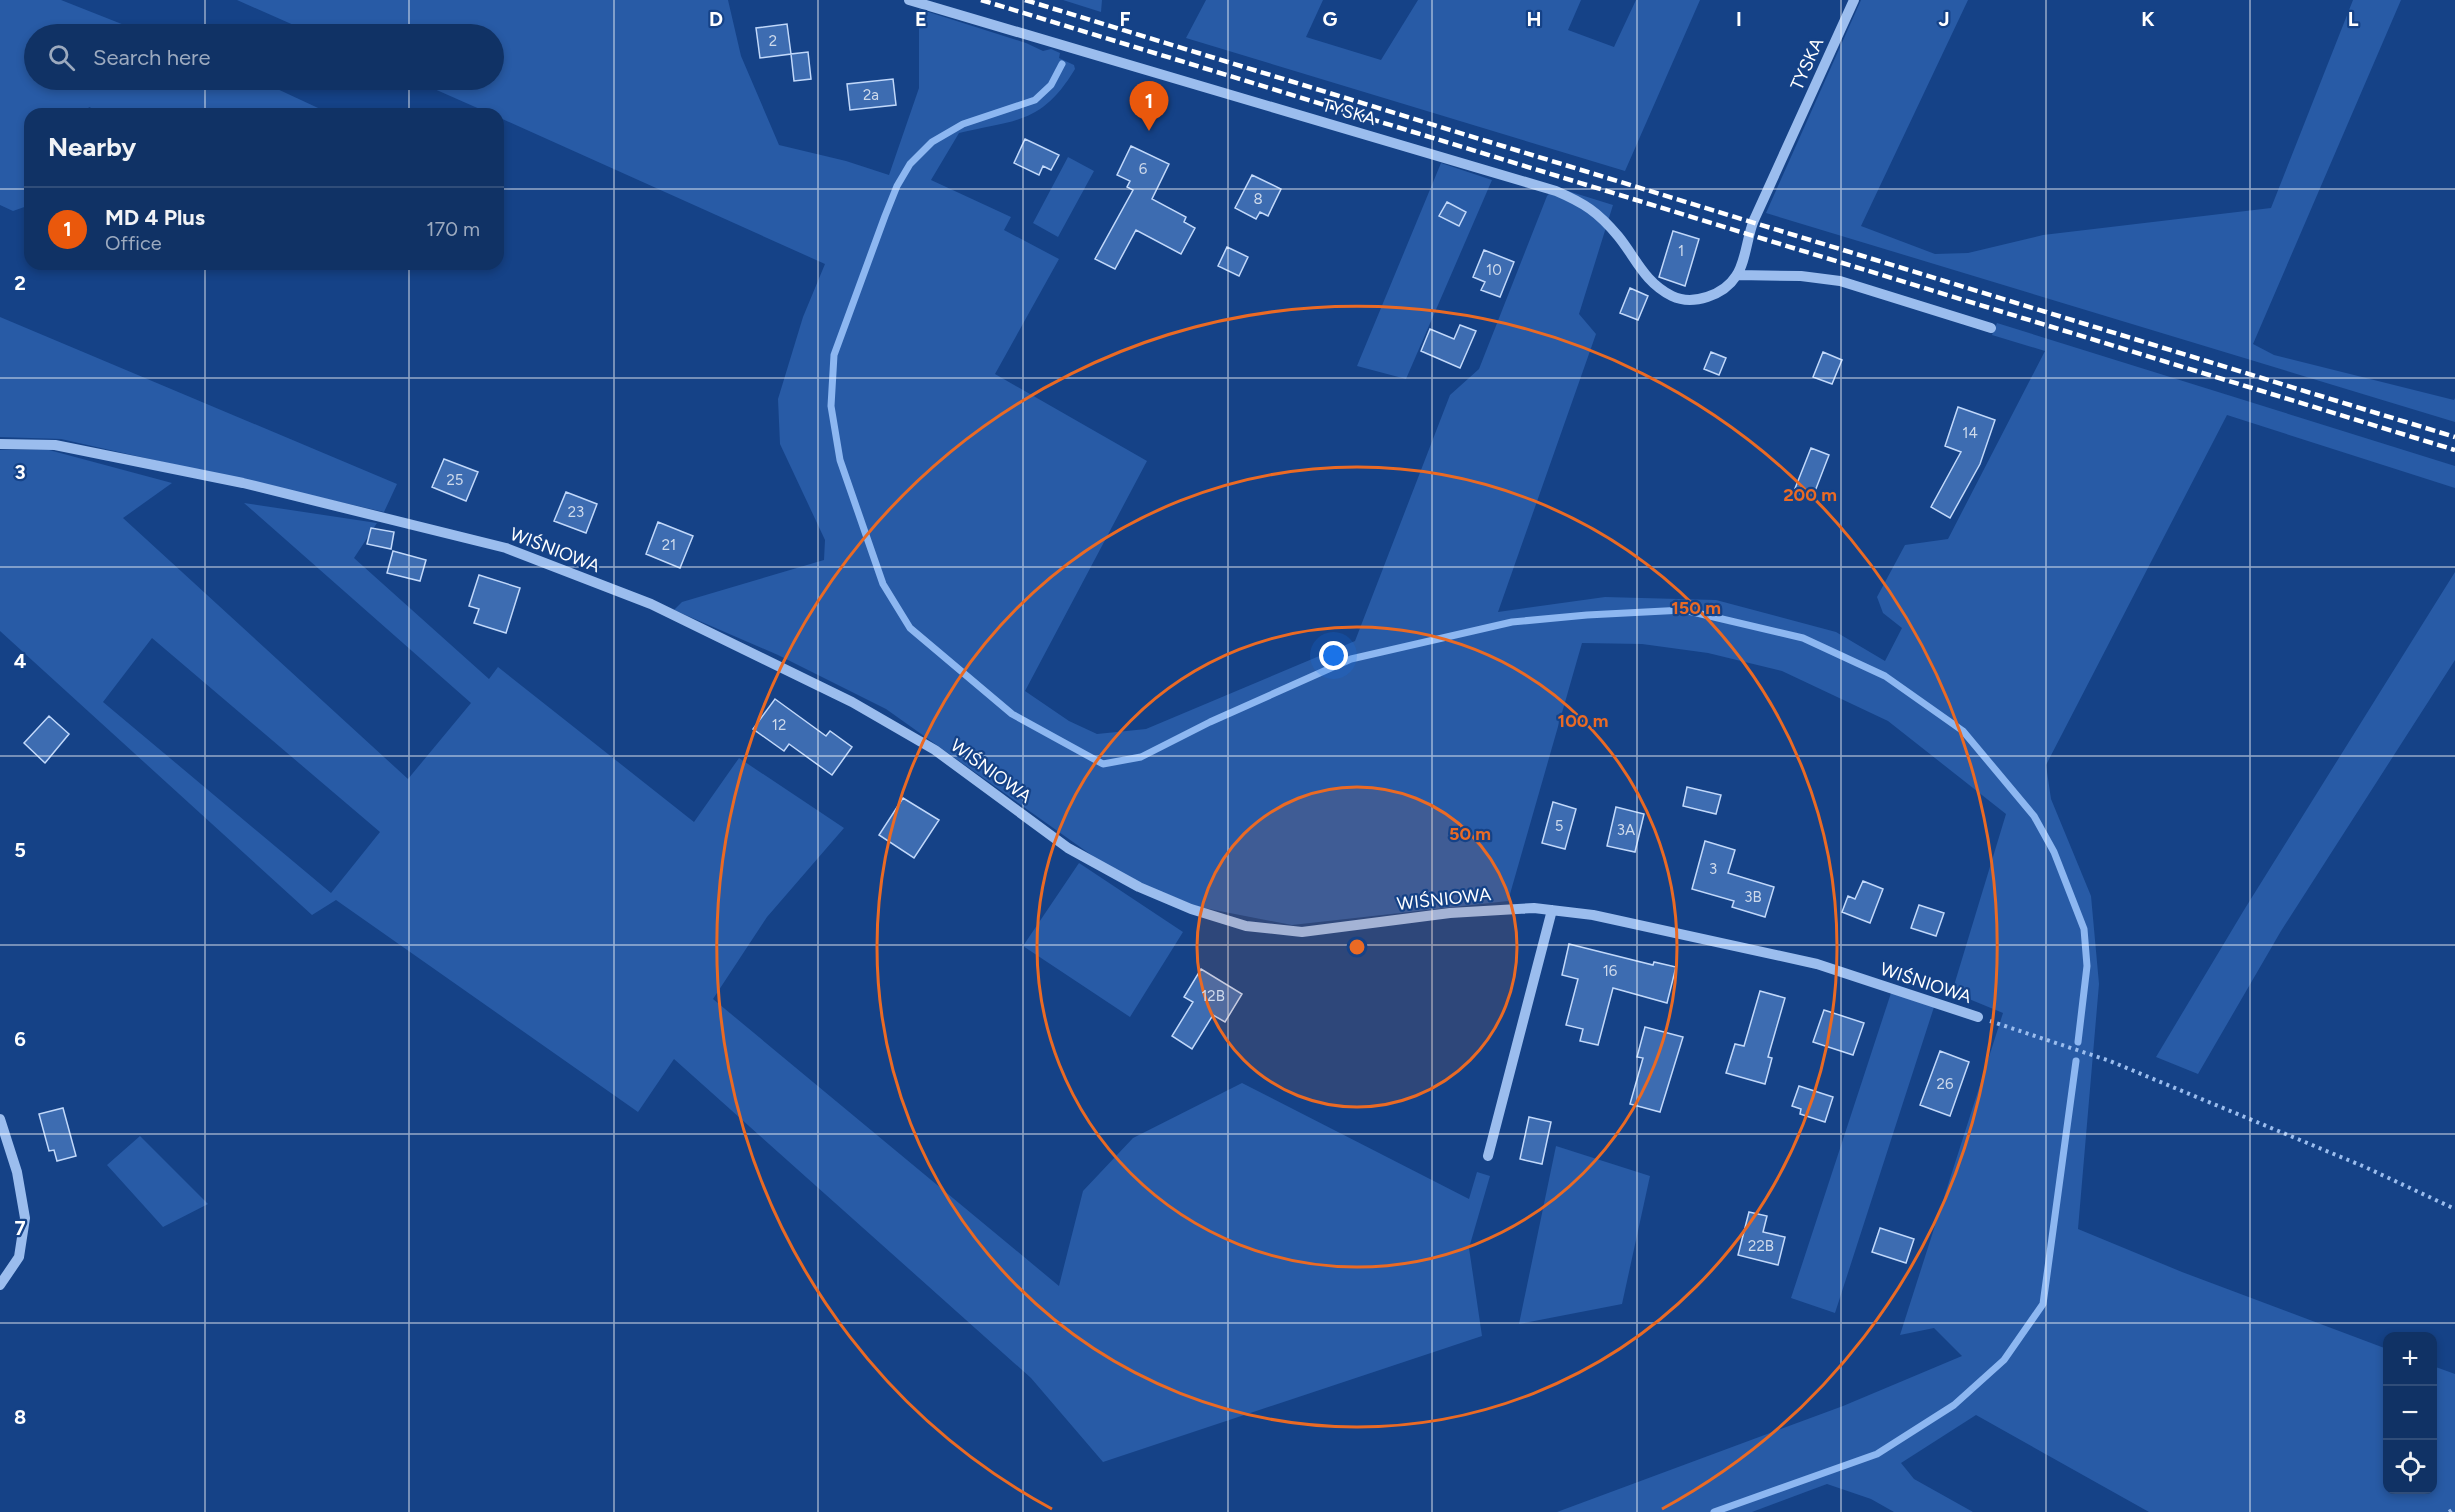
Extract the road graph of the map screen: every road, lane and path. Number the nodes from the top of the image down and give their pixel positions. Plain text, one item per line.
1 (909, 0) edge
2 (1854, 0) edge
3 (1737, 275) junction
4 (1991, 328) dead end
5 (0, 444) edge
6 (1552, 910) junction
7 (1978, 1017) joint
8 (0, 1119) edge
9 (1488, 1156) dead end
10 (2455, 1209) edge
11 (0, 1285) edge
12 (2455, 1508) edge
13 (2449, 1512) edge

1 - 3 street, TYSKA
2 - 3 street, TYSKA
3 - 4 street
5 - 6 street, WIŚNIOWA
6 - 7 street, WIŚNIOWA
6 - 9 street
7 - 10 path
8 - 11 street
12 - 13 path

